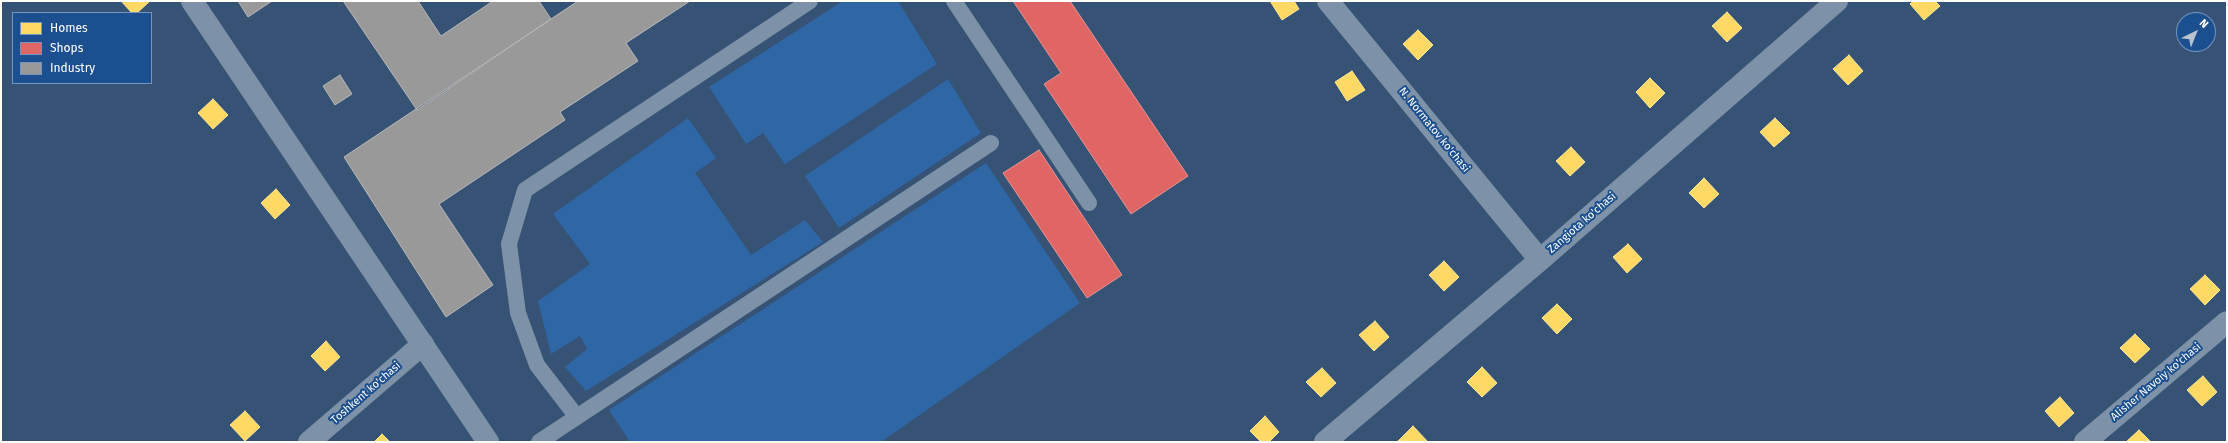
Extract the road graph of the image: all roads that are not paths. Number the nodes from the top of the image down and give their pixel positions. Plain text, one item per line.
1 (192, 1) edge
2 (810, 1) edge
3 (954, 1) edge
4 (1328, 1) edge
5 (1837, 1) edge
6 (991, 143) dead end
7 (1089, 203) dead end
8 (1540, 260) junction
9 (2227, 322) edge
10 (423, 344) junction
11 (577, 417) junction
12 (309, 442) edge
13 (488, 442) edge
14 (538, 442) edge
15 (1325, 442) edge
16 (2085, 442) edge

1 - 10 street
2 - 11 lane
3 - 7 lane
4 - 8 street, N. Normatov ko'chasi
5 - 8 street, Zangiota ko'chasi
6 - 11 lane
8 - 15 street, Zangiota ko'chasi
9 - 16 street, Alisher Navoiy ko'chasi
10 - 12 street, Toshkent ko'chasi
10 - 13 street
11 - 14 lane

